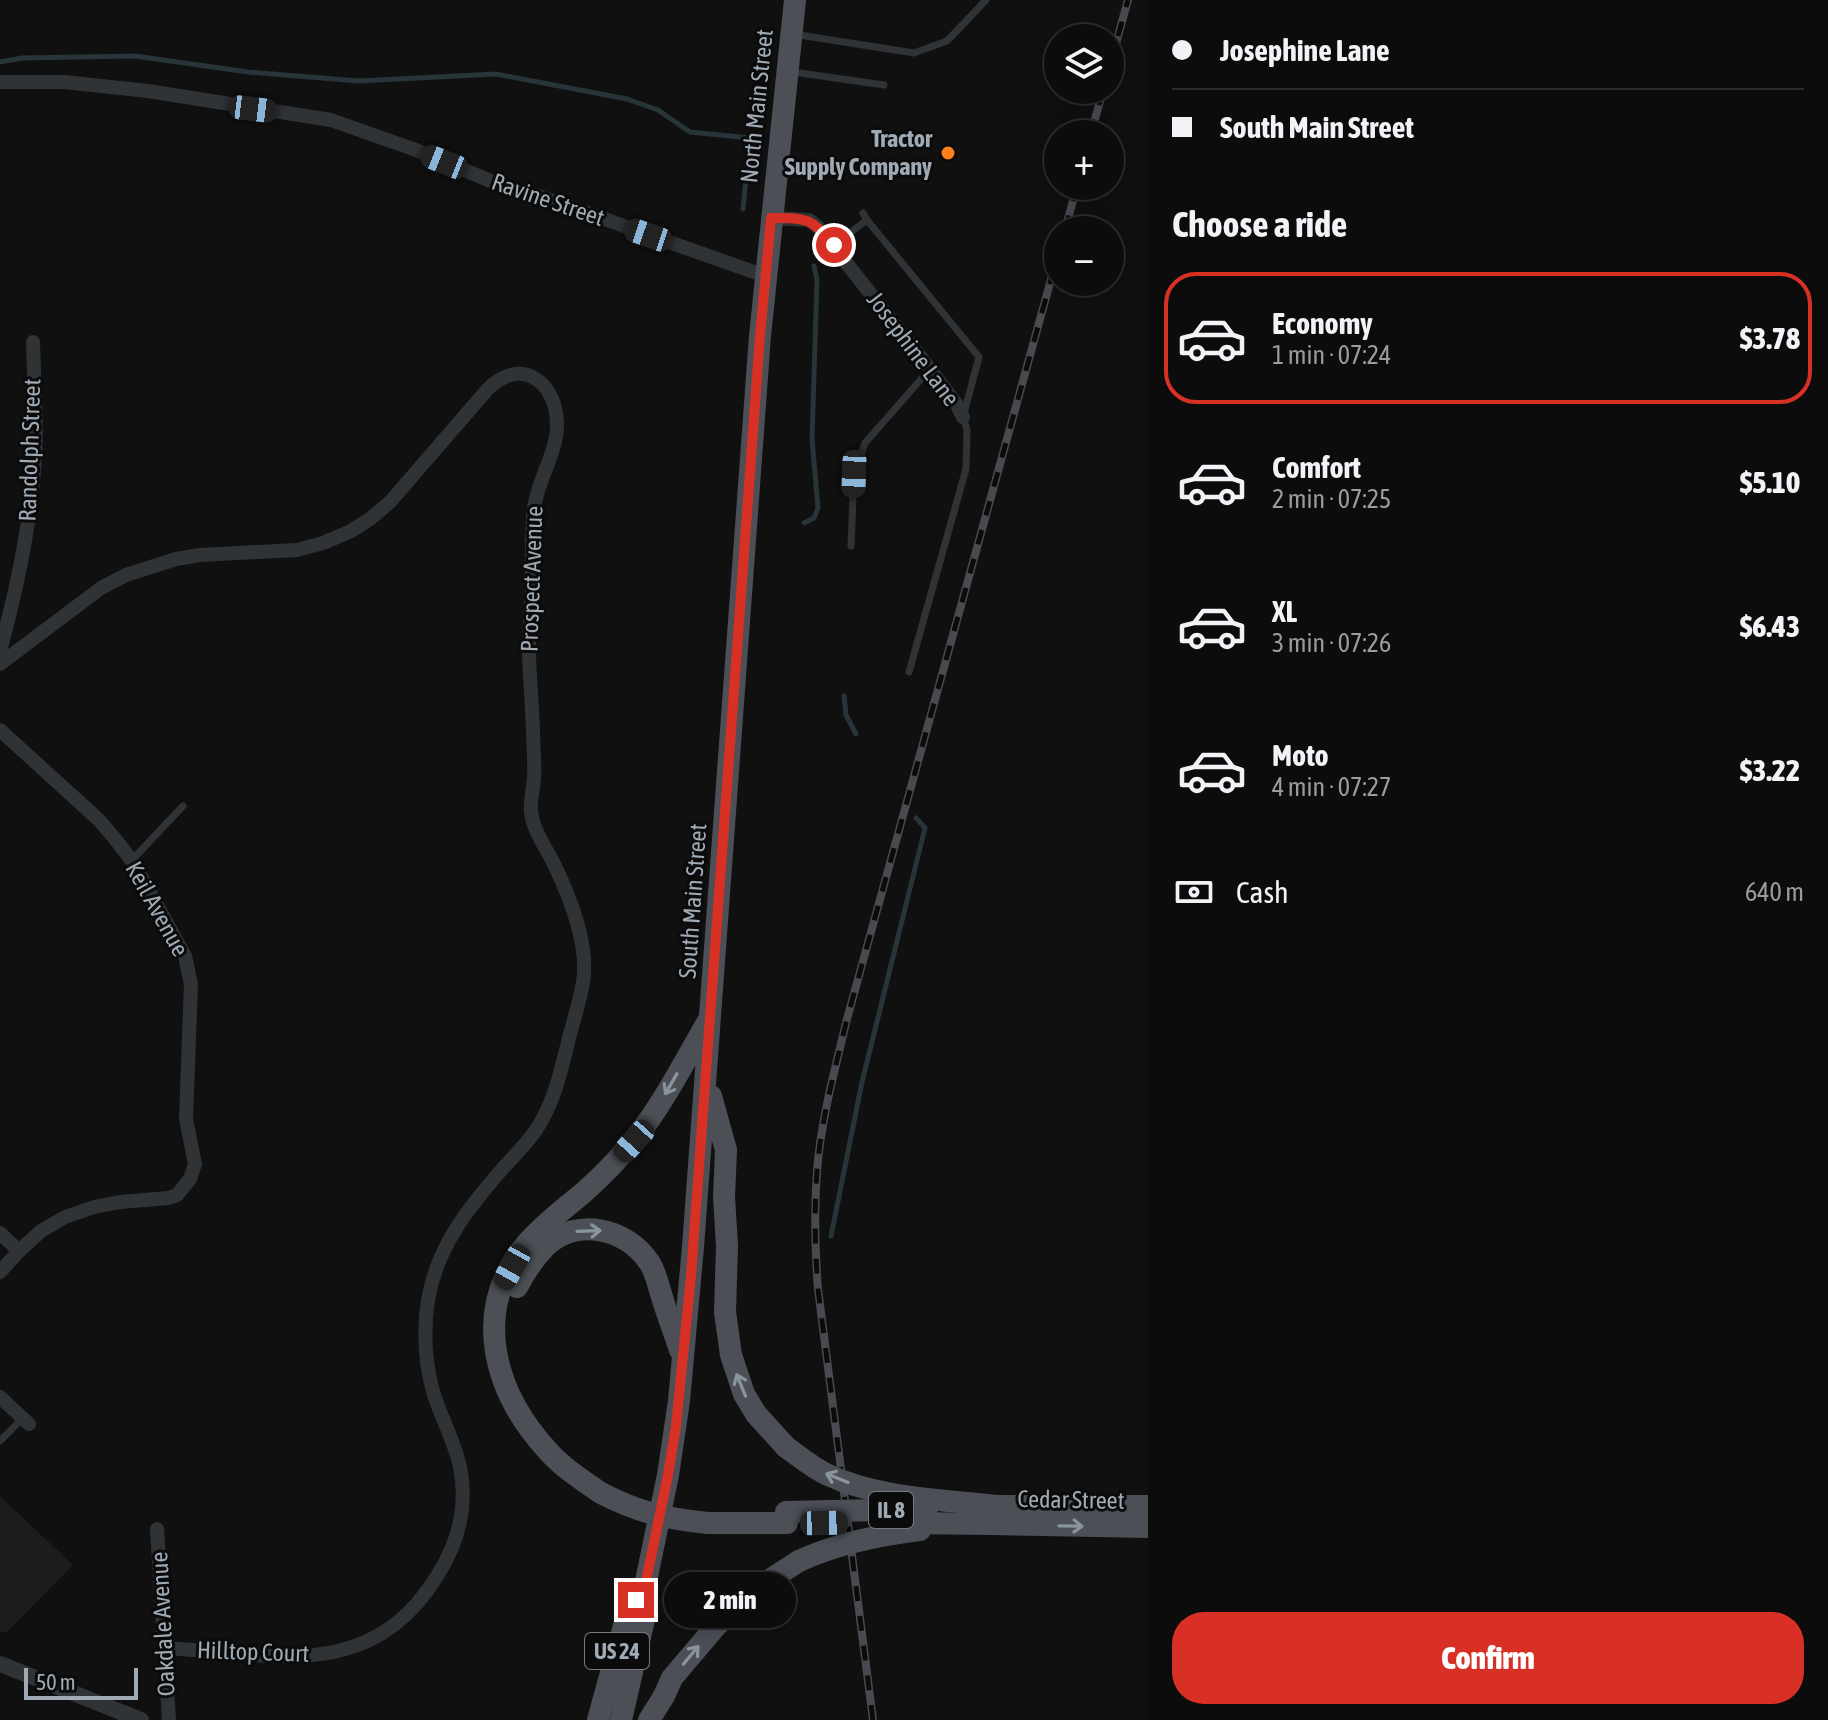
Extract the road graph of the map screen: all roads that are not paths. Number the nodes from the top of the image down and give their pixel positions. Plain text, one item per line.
1 (795, 0) edge
2 (986, 0) edge
3 (791, 34) junction
4 (787, 71) junction
5 (0, 82) edge
6 (884, 85) dead end
7 (771, 218) junction
8 (834, 245) junction
9 (765, 276) junction
10 (33, 342) dead end
11 (930, 369) junction
12 (963, 417) junction
13 (851, 546) dead end
14 (0, 651) edge
15 (0, 664) edge
16 (909, 672) dead end
17 (0, 730) edge
18 (183, 806) dead end
19 (132, 860) junction
20 (711, 1016) junction
21 (706, 1079) junction
22 (0, 1233) edge
23 (19, 1251) junction
24 (0, 1272) edge
25 (425, 1328) joint
26 (683, 1360) junction
27 (0, 1397) edge
28 (26, 1421) joint
29 (0, 1441) edge
30 (604, 1487) junction
31 (1148, 1506) edge
32 (994, 1515) junction
33 (1148, 1527) edge
34 (157, 1529) dead end
35 (645, 1586) junction
36 (164, 1648) junction
37 (0, 1664) edge
38 (141, 1720) edge
39 (169, 1720) edge
40 (598, 1720) edge
41 (621, 1720) edge
42 (649, 1720) edge

1 - 3 main road, North Main Street / US 24
2 - 3 lane
3 - 4 main road, North Main Street / US 24
4 - 6 lane
4 - 7 main road, North Main Street / US 24
5 - 9 street, Ravine Street
7 - 8 street, Josephine Lane
7 - 9 main road, South Main Street / US 24
8 - 11 street, Josephine Lane
8 - 12 lane
9 - 20 main road, South Main Street / US 24
10 - 14 street, Randolph Street
11 - 12 street, Josephine Lane
11 - 13 lane
12 - 16 lane, Josephine Lane
15 - 25 street, Prospect Avenue
17 - 19 street, Keil Avenue
18 - 19 lane
19 - 23 street, Keil Avenue
20 - 21 main road, South Main Street / US 24
20 -> 30 main road, IL 8
21 - 26 main road, South Main Street / US 24
32 -> 21 main road, bridge
22 - 23 street
23 - 24 street
25 - 36 street, Hilltop Court
30 -> 26 main road, IL 8
26 - 35 main road, South Main Street / US 24
27 - 28 street
28 - 29 lane
30 - 32 main road, IL 8, bridge
31 - 32 main road, Cedar Street / IL 8
32 -> 33 main road, Cedar Street / IL 8
42 -> 32 main road, IL 8, bridge
34 - 36 street, Oakdale Avenue
35 - 40 main road, South Main Street / US 24
35 - 41 main road, South Main Street
36 - 39 street, Oakdale Avenue
37 - 38 street

